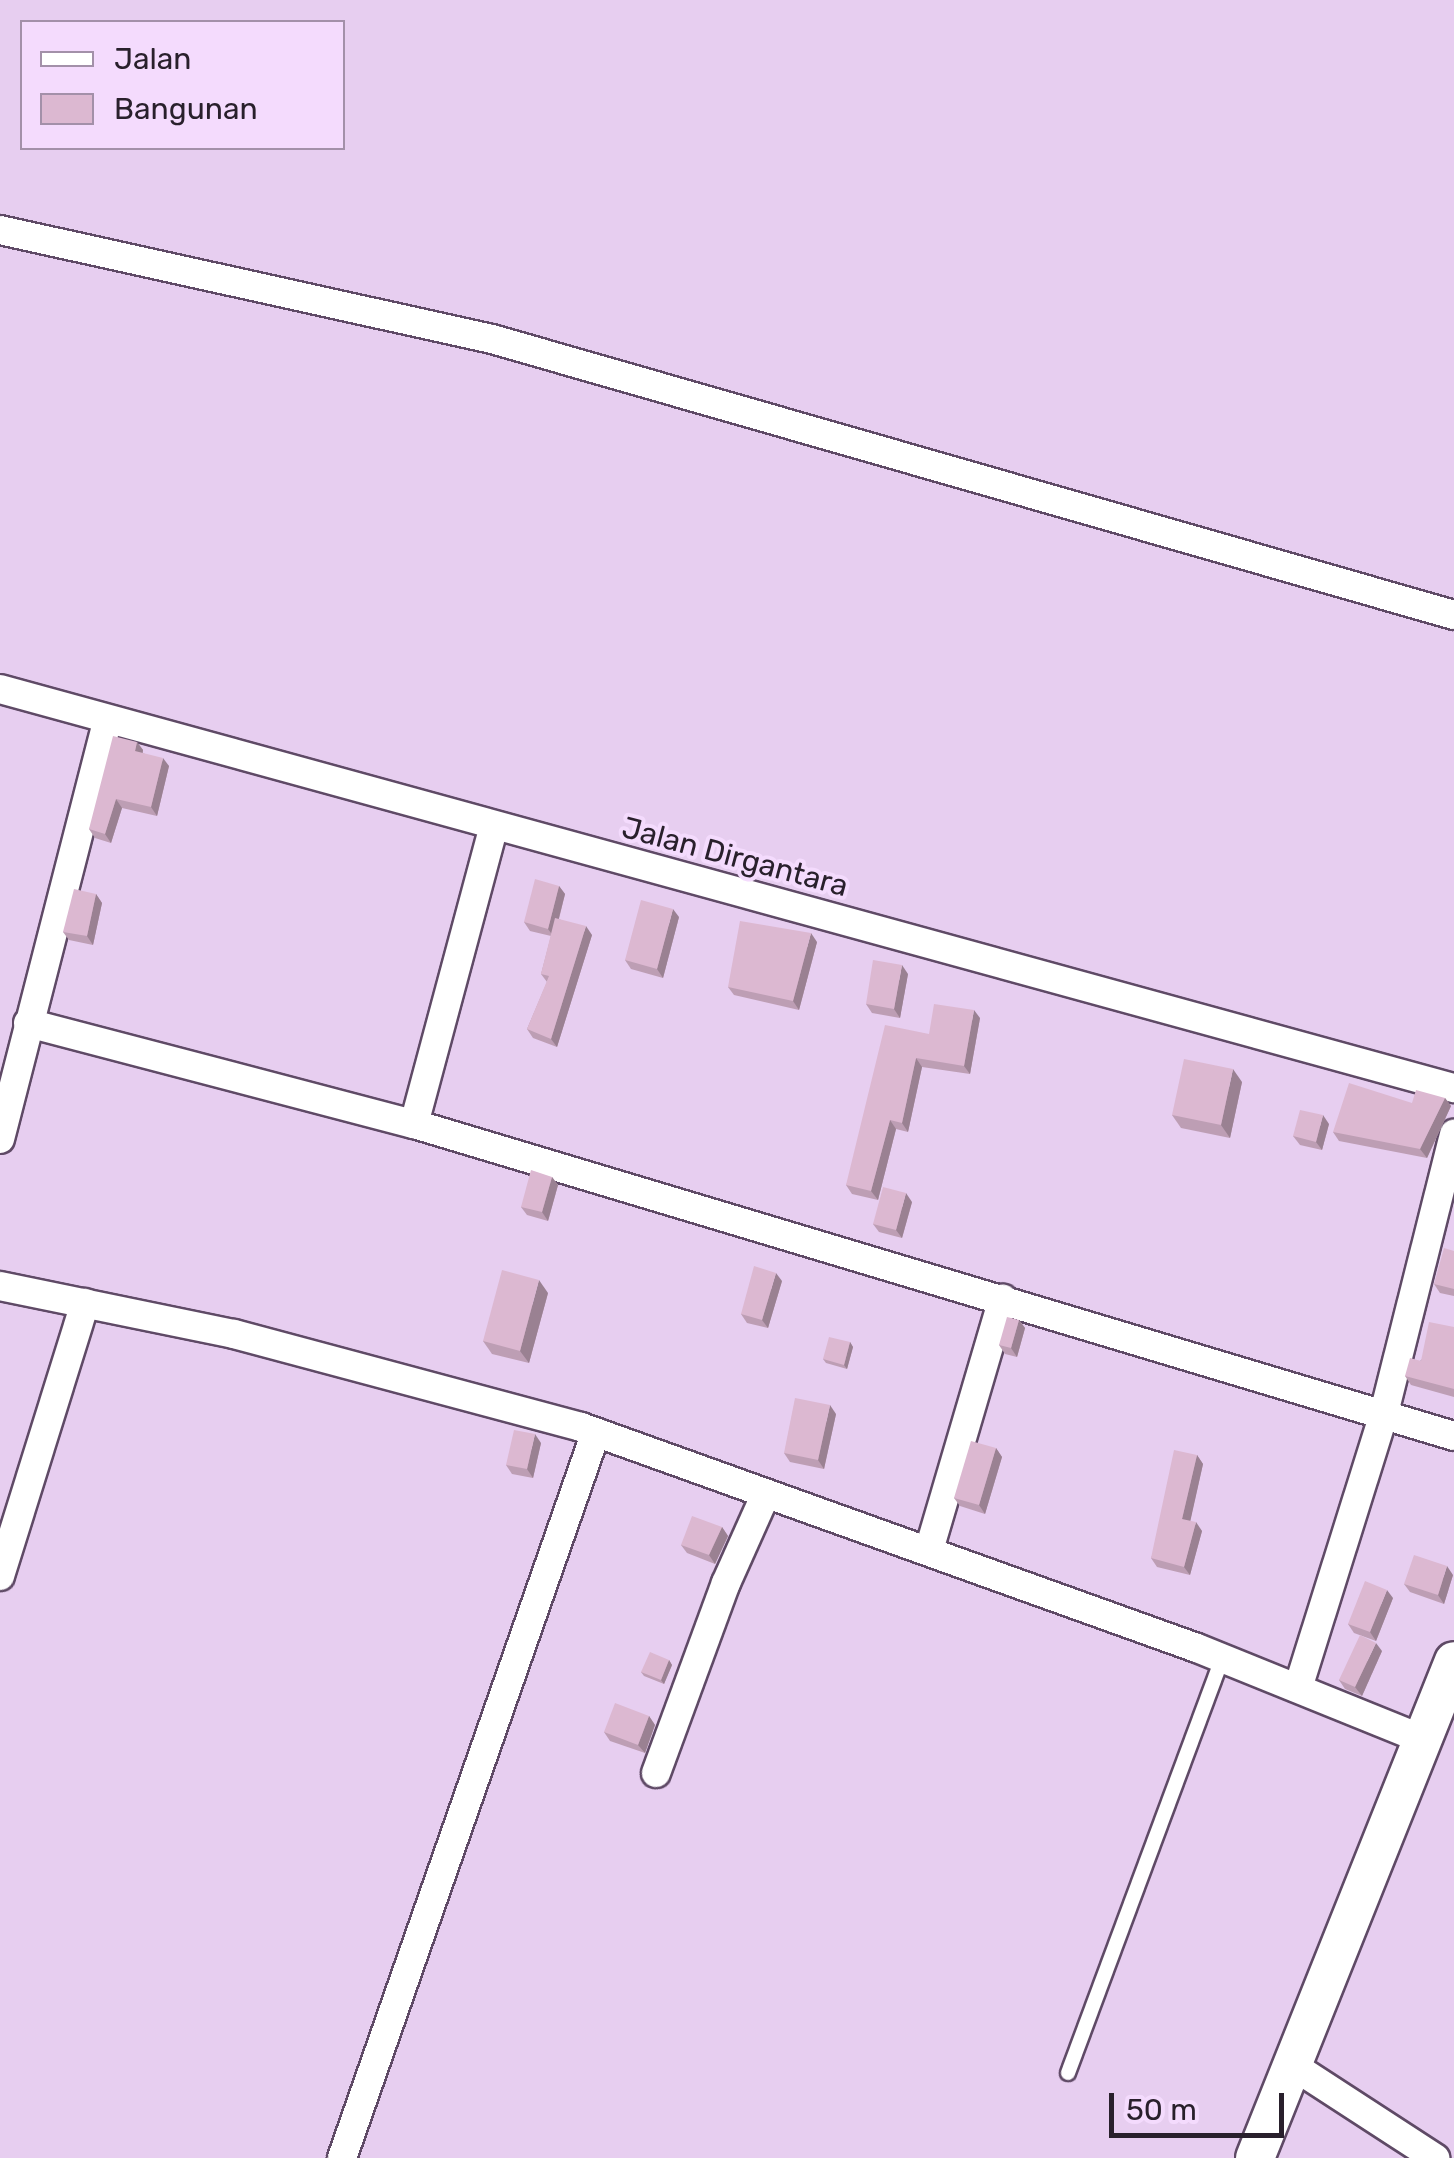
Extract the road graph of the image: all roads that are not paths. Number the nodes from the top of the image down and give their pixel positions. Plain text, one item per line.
1 (0, 230) edge
2 (1454, 615) edge
3 (0, 689) edge
4 (107, 722) junction
5 (494, 826) junction
6 (28, 1023) junction
7 (1454, 1088) edge
8 (414, 1124) junction
9 (1454, 1134) edge
10 (0, 1138) edge
11 (0, 1286) edge
12 (1004, 1299) junction
13 (86, 1304) junction
14 (1384, 1413) junction
15 (596, 1432) junction
16 (1454, 1436) edge
17 (765, 1496) junction
18 (930, 1550) junction
19 (0, 1576) edge
20 (1222, 1658) junction
21 (1454, 1662) edge
22 (1298, 1688) junction
23 (1420, 1738) junction
24 (656, 1773) dead end
25 (1292, 2065) junction
26 (1068, 2073) dead end
27 (342, 2158) edge
28 (1255, 2158) edge
29 (1436, 2158) edge

1 - 2 street
3 - 4 street, Jalan Dirgantara
4 - 5 street, Jalan Dirgantara
4 - 6 street
5 - 7 street, Jalan Dirgantara
5 - 8 street
6 - 8 street
6 - 10 street
8 - 12 street
9 - 14 street
11 - 13 street
12 - 14 street
12 - 18 street
13 - 15 street
13 - 19 street
14 - 16 street
14 - 22 street
15 - 17 street
15 - 27 street
17 - 18 street
17 - 24 street
18 - 20 street
20 - 22 street
20 - 26 lane
21 - 23 street
22 - 23 street
23 - 25 street
25 - 28 street
25 - 29 street

